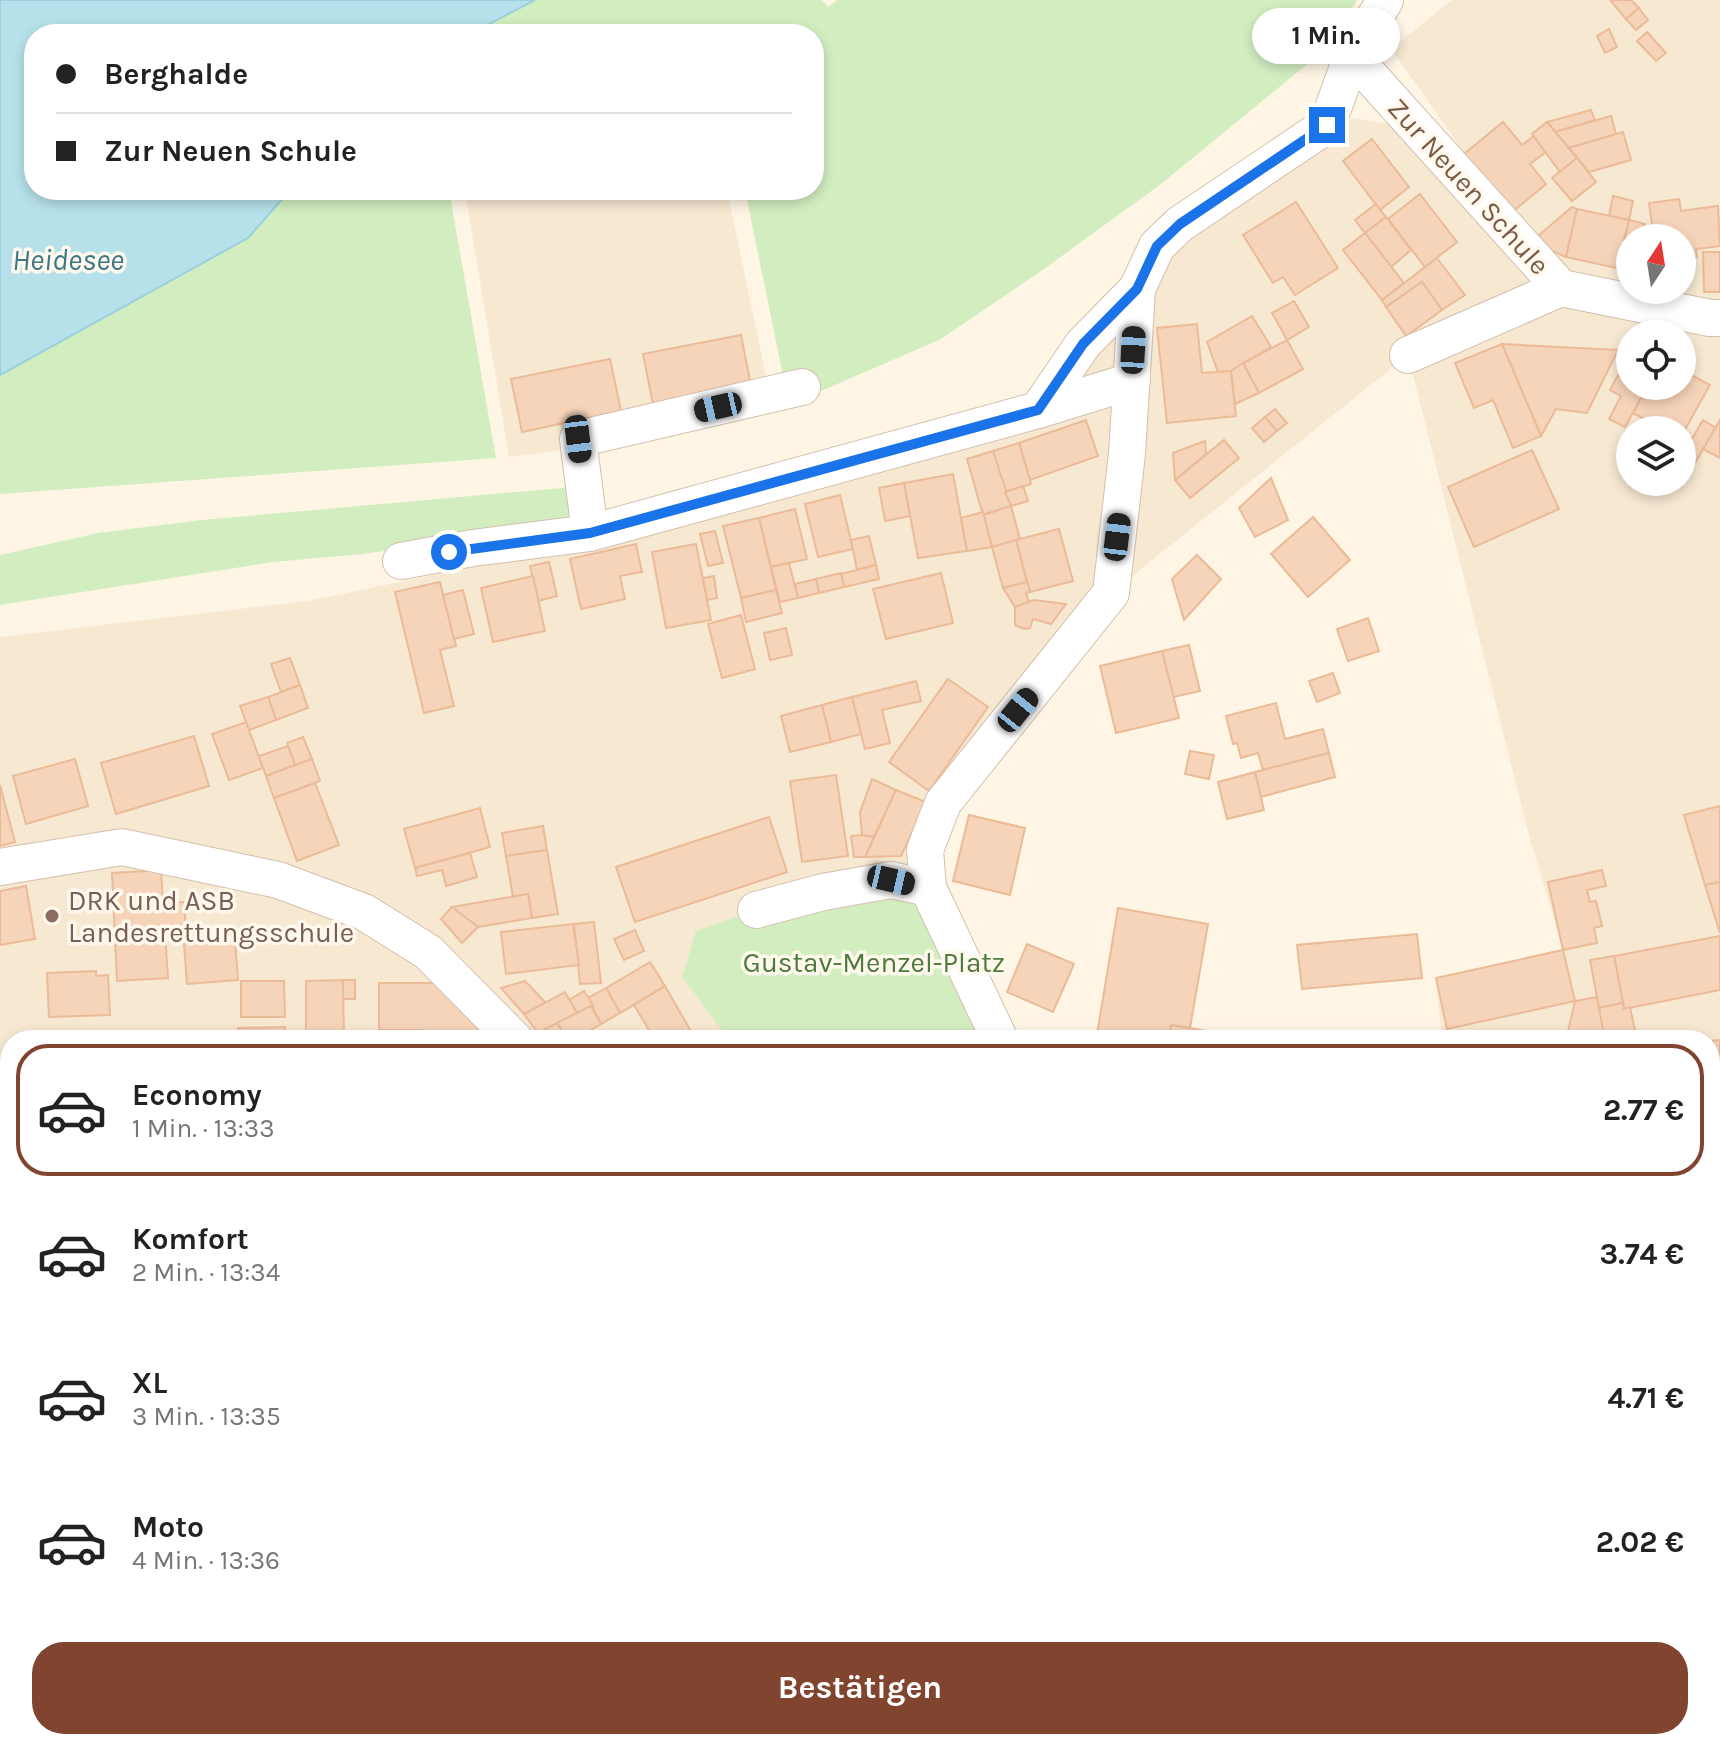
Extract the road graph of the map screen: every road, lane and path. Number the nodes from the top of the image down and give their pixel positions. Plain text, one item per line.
1 (1385, 0) edge
2 (1352, 56) junction
3 (1561, 288) junction
4 (1137, 289) junction
5 (1717, 321) edge
6 (1408, 355) dead end
7 (1132, 381) junction
8 (802, 387) dead end
9 (1038, 410) junction
10 (590, 533) junction
11 (401, 561) dead end
12 (0, 867) edge
13 (928, 888) junction
14 (756, 910) dead end
15 (505, 1030) edge
16 (995, 1030) edge

1 - 2 street
2 - 3 street, Zur Neuen Schule
2 - 4 street
3 - 5 street, Zur Neuen Schule
3 - 6 street, Zur Neuen Schule
4 - 7 street
4 - 9 street
7 - 9 street
7 - 13 street
8 - 10 street
9 - 10 street
10 - 11 street
12 - 15 street
13 - 14 street
13 - 16 street

